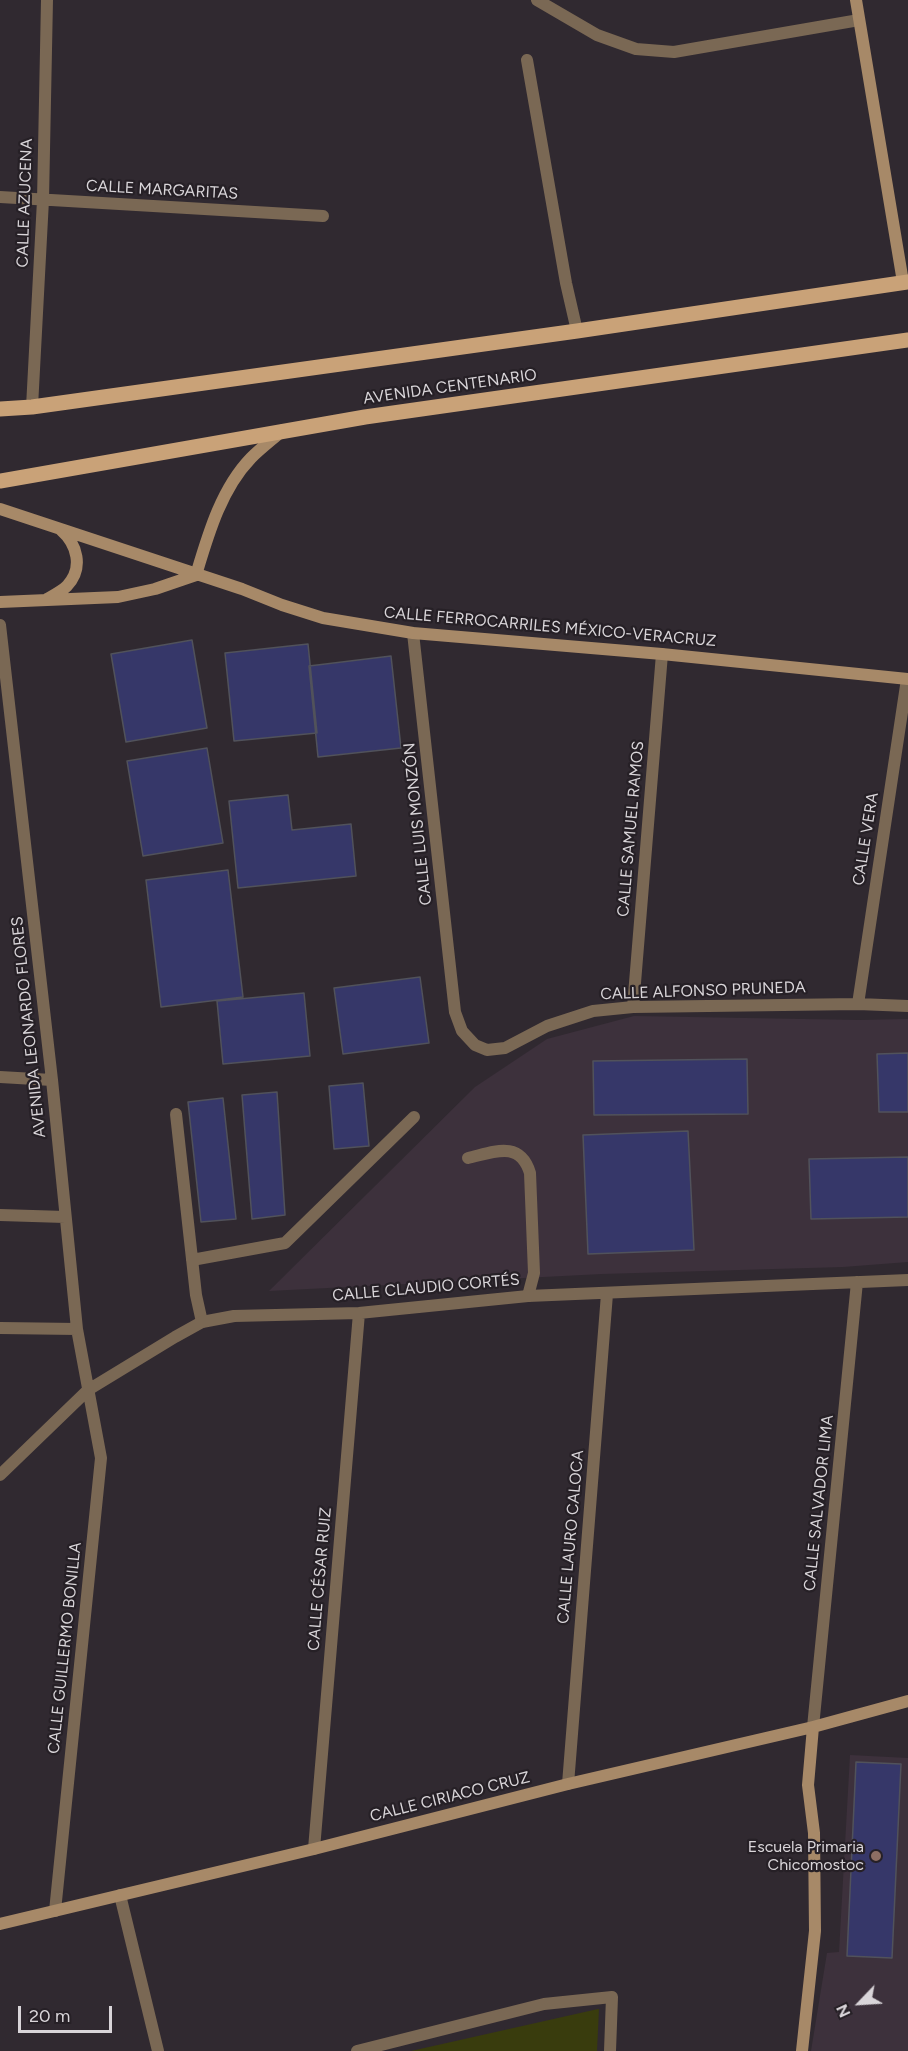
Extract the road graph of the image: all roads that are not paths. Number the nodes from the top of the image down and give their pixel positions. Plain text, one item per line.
1 (47, 0) edge
2 (537, 0) edge
3 (856, 0) edge
4 (859, 20) junction
5 (527, 60) dead end
6 (0, 197) edge
7 (43, 200) junction
8 (323, 216) dead end
9 (906, 282) edge
10 (577, 331) junction
11 (908, 340) edge
12 (32, 407) junction
13 (0, 409) edge
14 (284, 430) junction
15 (0, 481) edge
16 (0, 509) edge
17 (52, 526) junction
18 (196, 575) junction
19 (45, 600) junction
20 (0, 602) edge
21 (0, 625) edge
22 (413, 633) junction
23 (662, 654) junction
24 (907, 679) edge
25 (858, 1004) junction
26 (908, 1006) edge
27 (633, 1007) junction
28 (455, 1012) joint
29 (0, 1077) edge
30 (52, 1080) junction
31 (176, 1114) dead end
32 (414, 1117) dead end
33 (468, 1158) dead end
34 (0, 1215) edge
35 (65, 1217) junction
36 (192, 1260) junction
37 (908, 1280) edge
38 (857, 1282) junction
39 (607, 1294) junction
40 (528, 1296) junction
41 (359, 1312) junction
42 (202, 1322) junction
43 (0, 1328) edge
44 (78, 1329) junction
45 (88, 1390) junction
46 (0, 1462) edge
47 (13, 1462) junction
48 (0, 1475) edge
49 (908, 1701) edge
50 (813, 1727) junction
51 (568, 1784) junction
52 (314, 1849) junction
53 (120, 1895) junction
54 (56, 1911) junction
55 (0, 1924) edge
56 (158, 2051) edge
57 (357, 2051) edge
58 (610, 2051) edge
59 (802, 2051) edge

1 - 7 street, CALLE AZUCENA
2 - 4 street
3 - 4 street
4 - 9 street
5 - 10 street
6 - 7 street, CALLE MARGARITAS
7 - 8 street, CALLE MARGARITAS
7 - 12 street, CALLE AZUCENA
9 - 10 main road
10 - 12 main road
11 - 14 main road, AVENIDA CENTENARIO
12 - 13 main road
14 - 15 main road, AVENIDA CENTENARIO
14 - 18 street
16 - 17 street, CALLE FERROCARRILES MÉXICO-VERACRUZ
17 - 18 street, CALLE FERROCARRILES MÉXICO-VERACRUZ
17 - 19 street
18 - 19 street
18 - 22 street, CALLE FERROCARRILES MÉXICO-VERACRUZ
19 - 20 street
21 - 30 street, AVENIDA LEONARDO FLORES
22 - 23 street, CALLE FERROCARRILES MÉXICO-VERACRUZ
22 - 28 street, CALLE LUIS MONZÓN
23 - 24 street, CALLE FERROCARRILES MÉXICO-VERACRUZ
23 - 27 street, CALLE SAMUEL RAMOS
24 - 25 street, CALLE VERA
25 - 26 street, CALLE ALFONSO PRUNEDA
25 - 27 street, CALLE ALFONSO PRUNEDA
27 - 28 street, CALLE ALFONSO PRUNEDA
29 - 30 street
30 - 35 street, AVENIDA LEONARDO FLORES
31 - 36 street
32 - 36 street
33 - 40 street
34 - 35 street
35 - 44 street, AVENIDA LEONARDO FLORES
36 - 42 street
37 - 38 street, CALLE CLAUDIO CORTÉS
38 - 39 street, CALLE CLAUDIO CORTÉS
38 - 50 street, CALLE SALVADOR LIMA
39 - 40 street, CALLE CLAUDIO CORTÉS
39 - 51 street, CALLE LAURO CALOCA
40 - 41 street, CALLE CLAUDIO CORTÉS
41 - 42 street, CALLE CLAUDIO CORTÉS
41 - 52 street, CALLE CÉSAR RUIZ
42 - 45 street, CALLE CLAUDIO CORTÉS
43 - 44 street
44 - 45 street, AVENIDA LEONARDO FLORES
45 - 47 street, CALLE CLAUDIO CORTÉS
45 - 54 street, CALLE GUILLERMO BONILLA
46 - 47 street
47 - 48 street, CALLE CLAUDIO CORTÉS
49 - 50 street, CALLE CIRIACO CRUZ
50 - 51 street, CALLE CIRIACO CRUZ
50 - 59 street
51 - 52 street, CALLE CIRIACO CRUZ
52 - 53 street, CALLE CIRIACO CRUZ
53 - 54 street, CALLE CIRIACO CRUZ
53 - 56 street
54 - 55 street, CALLE CIRIACO CRUZ
57 - 58 street

